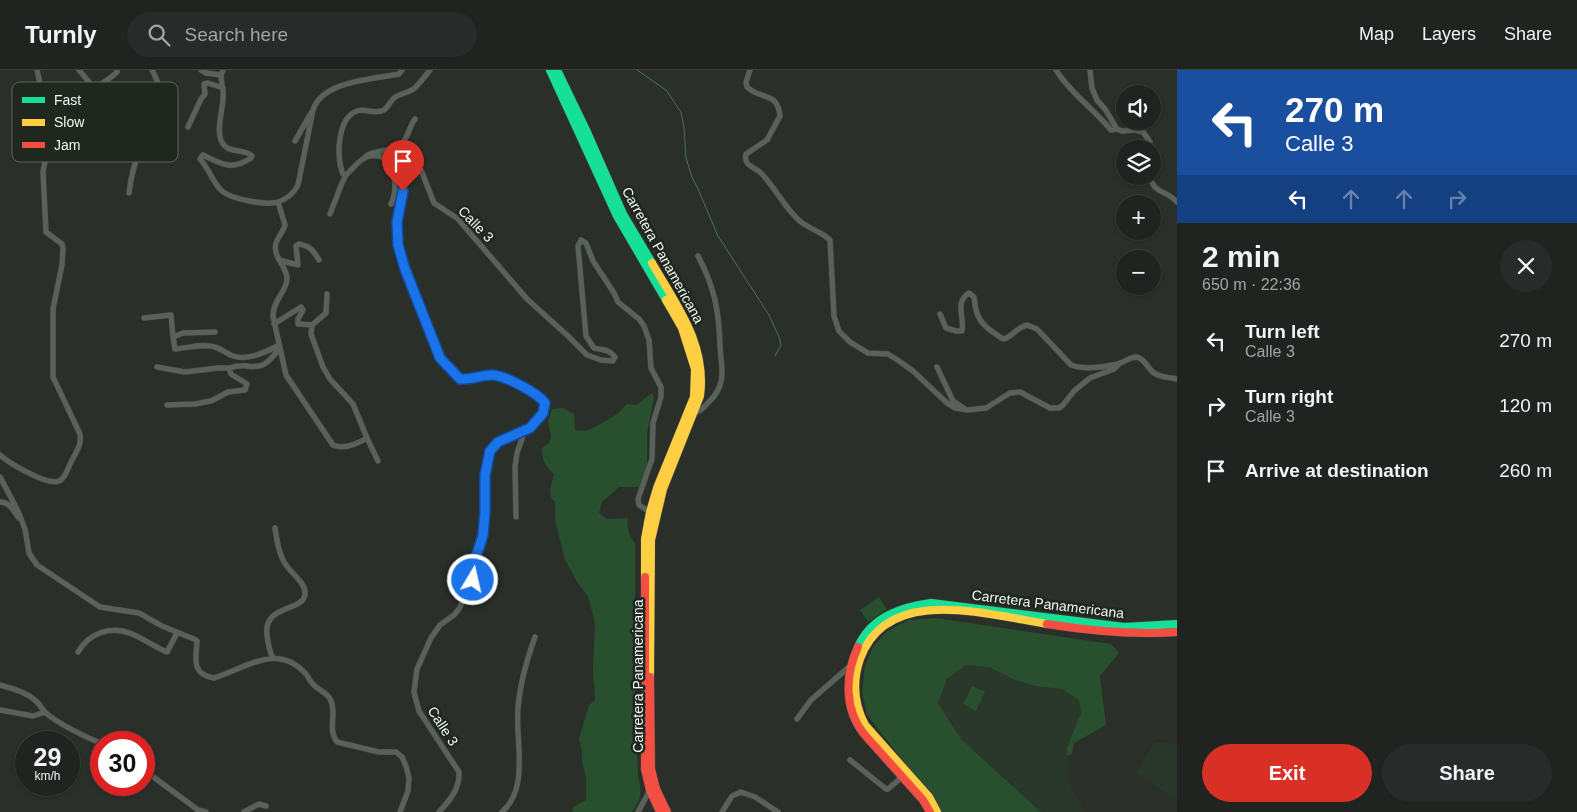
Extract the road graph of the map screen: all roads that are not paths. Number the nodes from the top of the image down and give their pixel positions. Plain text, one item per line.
1 (79, 70) edge
2 (117, 70) edge
3 (152, 70) edge
4 (201, 70) edge
5 (404, 70) edge
6 (430, 70) edge
7 (550, 70) edge
8 (557, 70) edge
9 (750, 70) edge
10 (1056, 70) edge
11 (1090, 70) edge
12 (222, 72) edge
13 (89, 82) edge
14 (105, 82) edge
15 (156, 82) edge
16 (223, 88) junction
17 (313, 110) junction
18 (415, 119) dead end
19 (188, 126) dead end
20 (1116, 127) edge
21 (1116, 129) edge
22 (1120, 130) edge
23 (1135, 130) edge
24 (1135, 130) edge
25 (1149, 140) edge
26 (295, 141) dead end
27 (364, 158) junction
28 (44, 162) edge
29 (136, 162) edge
30 (346, 175) junction
31 (1153, 185) edge
32 (129, 193) dead end
33 (278, 202) junction
34 (1177, 202) edge
35 (392, 204) dead end
36 (330, 214) dead end
37 (698, 256) dead end
38 (278, 260) junction
39 (319, 260) dead end
40 (327, 294) dead end
41 (940, 314) dead end
42 (144, 318) dead end
43 (274, 324) junction
44 (312, 325) junction
45 (215, 332) dead end
46 (172, 337) junction
47 (278, 345) junction
48 (1120, 363) junction
49 (157, 367) dead end
50 (937, 367) dead end
51 (229, 368) junction
52 (1177, 379) edge
53 (167, 405) dead end
54 (968, 410) junction
55 (693, 412) junction
56 (525, 430) junction
57 (367, 438) junction
58 (0, 455) edge
59 (378, 461) dead end
60 (0, 477) edge
61 (0, 502) edge
62 (650, 512) junction
63 (516, 517) dead end
64 (22, 522) junction
65 (275, 528) dead end
66 (1177, 624) edge
67 (1177, 632) edge
68 (177, 633) junction
69 (535, 636) dead end
70 (78, 652) dead end
71 (273, 658) junction
72 (850, 665) junction
73 (0, 685) edge
74 (0, 710) edge
75 (45, 712) junction
76 (797, 719) dead end
77 (90, 739) edge
78 (850, 760) dead end
79 (902, 776) junction
80 (155, 778) edge
81 (650, 790) junction
82 (266, 806) dead end
83 (206, 812) edge
84 (244, 812) edge
85 (400, 812) edge
86 (439, 812) edge
87 (502, 812) edge
88 (638, 812) edge
89 (660, 812) edge
90 (667, 812) edge
91 (722, 812) edge
92 (778, 812) edge
93 (930, 812) edge
94 (937, 812) edge

1 - 13 street
2 - 14 street
3 - 15 street
4 - 12 street
5 - 17 street
6 - 30 street
7 - 62 main road, Carretera Panamericana
8 - 55 main road, Carretera Panamericana
9 - 54 street
10 - 21 street
11 - 20 street
12 - 16 street
16 - 19 street
16 - 33 street
17 - 26 street
17 - 33 street
18 - 27 street
22 - 23 street
24 - 25 street
27 - 30 street
27 - 35 street
28 - 58 street
29 - 32 street
30 - 36 street
31 - 34 street
33 - 38 street
37 - 55 street
38 - 39 street
38 - 43 street
40 - 44 street
41 - 48 street
42 - 46 street
43 - 44 street
43 - 47 street
44 - 57 street
45 - 46 street
46 - 47 street
47 - 51 street
47 - 57 street
48 - 52 street
48 - 54 street
49 - 51 street
50 - 54 street
51 - 53 street
55 - 90 main road, Carretera Panamericana
56 - 62 street, Calle 3
56 - 63 street
56 - 86 street, Calle 3
57 - 59 street
60 - 64 street
61 - 64 street
62 - 81 main road, Carretera Panamericana
64 - 68 street
65 - 71 street
66 - 72 main road, Carretera Panamericana
67 - 94 main road, Carretera Panamericana
68 - 70 street
68 - 71 street
69 - 87 street
71 - 85 street
72 - 76 street
72 - 79 main road, Carretera Panamericana
73 - 75 street
74 - 75 street
75 - 77 street
78 - 79 street
79 - 93 main road, Carretera Panamericana
80 - 83 street
81 - 88 street
81 - 89 main road, Carretera Panamericana
82 - 84 street
91 - 92 street

